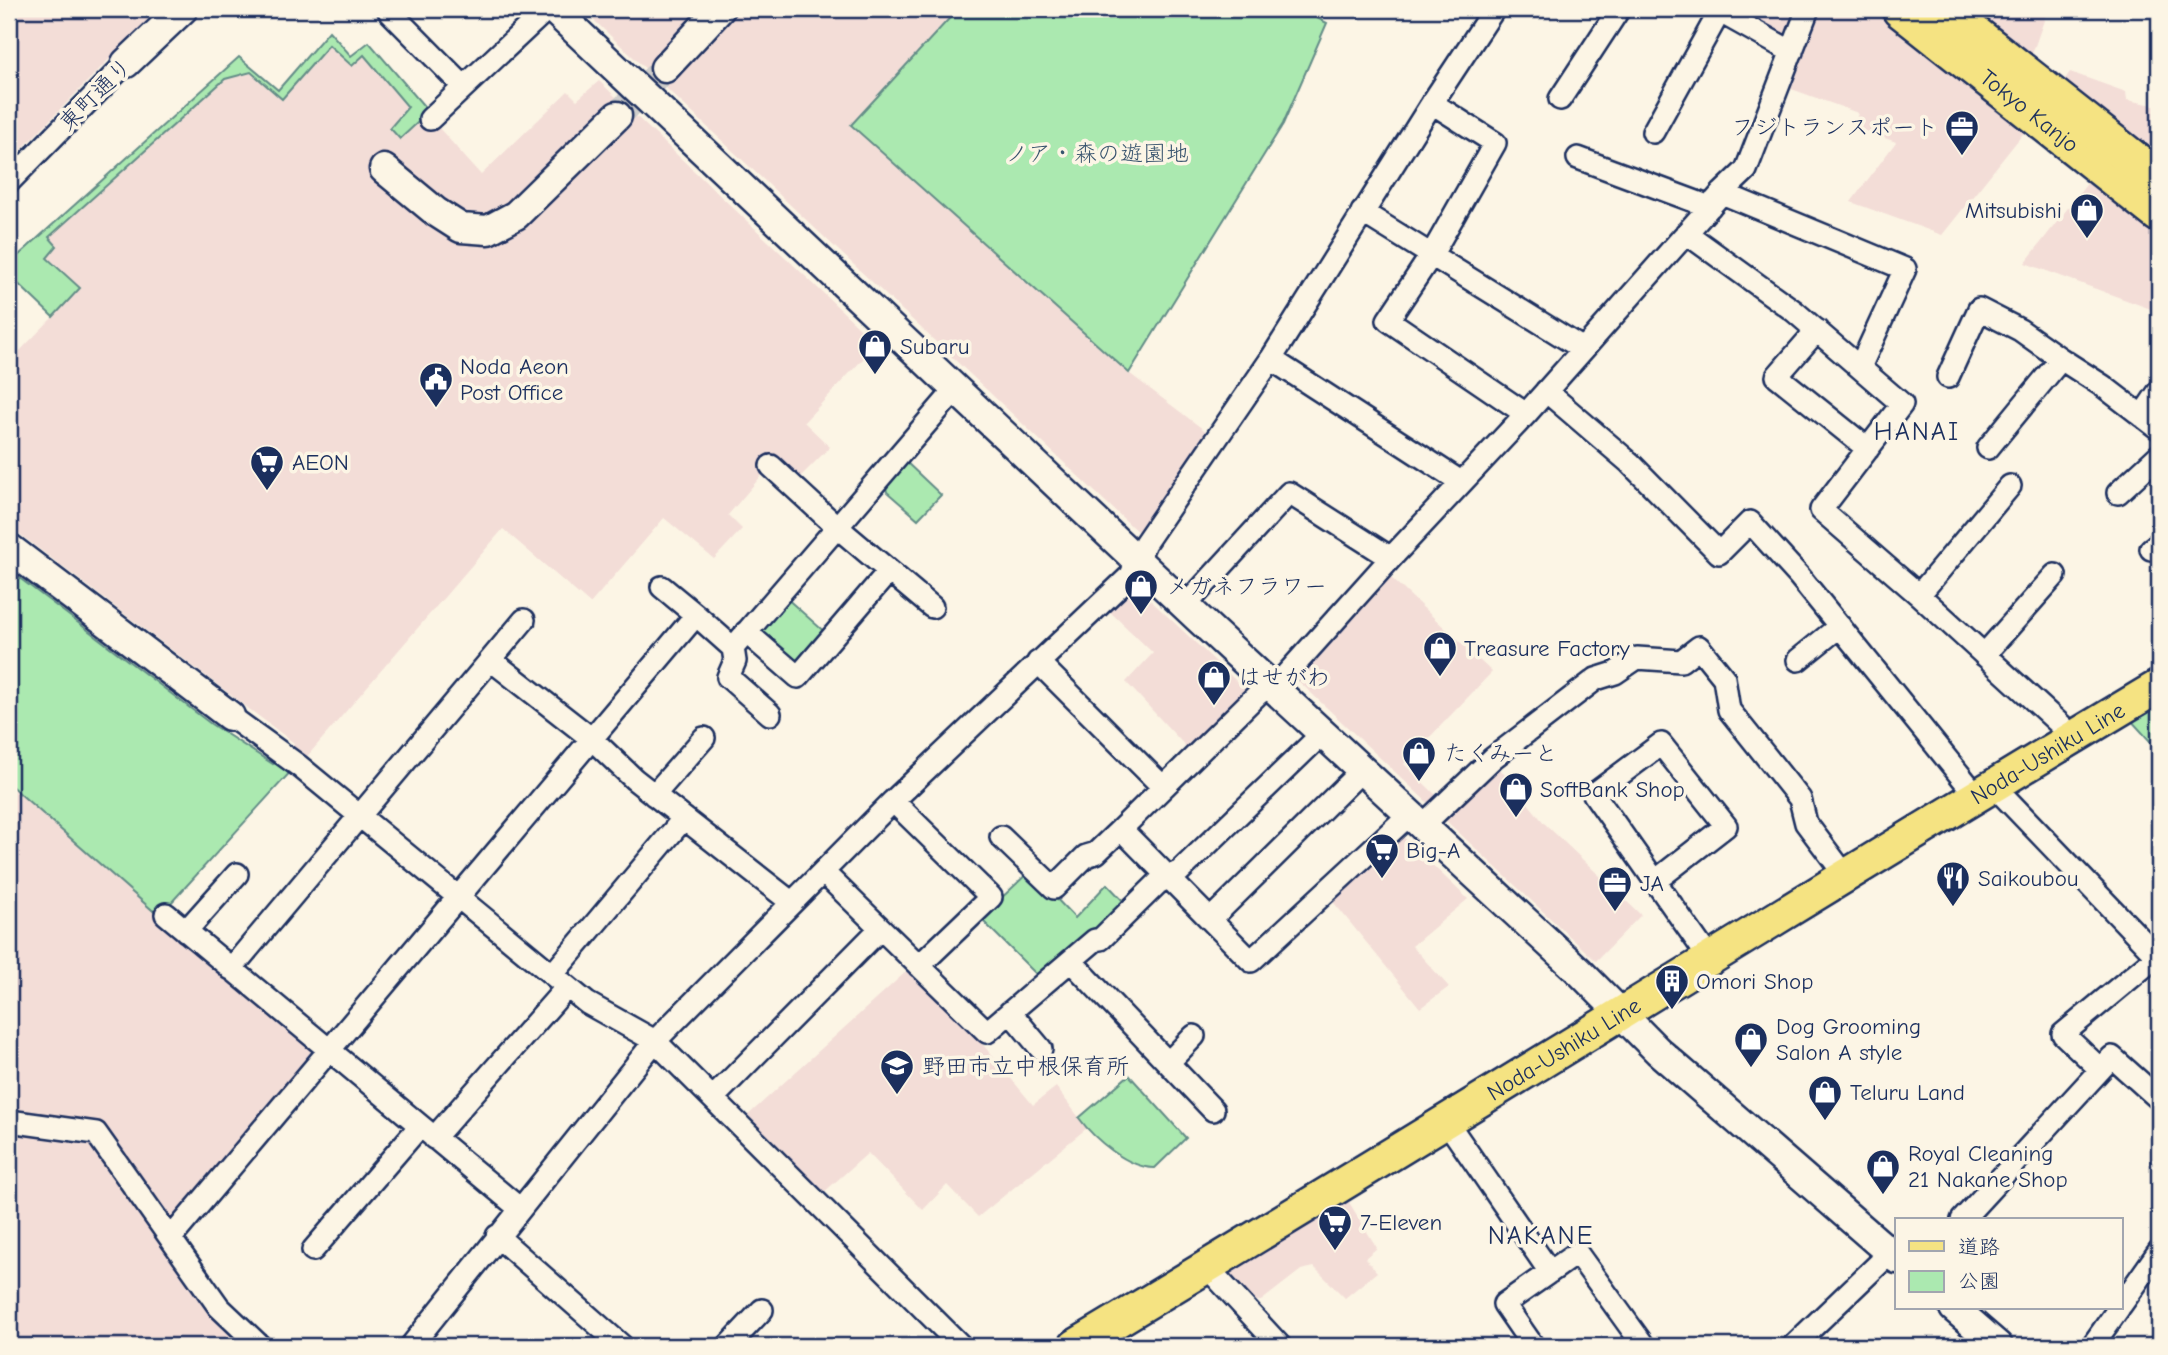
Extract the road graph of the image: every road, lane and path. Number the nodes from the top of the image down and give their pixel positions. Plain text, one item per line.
1 (183, 9) edge
2 (547, 9) edge
3 (553, 9) edge
4 (720, 9) edge
5 (1619, 9) edge
6 (1808, 9) edge
7 (1901, 9) edge
8 (1942, 9) edge
9 (1490, 10) edge
10 (1717, 10) edge
11 (389, 11) dead end
12 (1792, 52) junction
13 (126, 63) joint
14 (665, 68) tunnel mouth
15 (464, 87) junction
16 (1560, 99) dead end
17 (1432, 103) junction
18 (617, 116) tunnel mouth
19 (430, 118) dead end
20 (1653, 132) dead end
21 (1578, 158) dead end
22 (383, 169) dead end
23 (2159, 180) edge
24 (9, 183) edge
25 (1716, 200) junction
26 (1362, 212) junction
27 (2159, 213) edge
28 (1686, 233) junction
29 (1432, 254) junction
30 (1817, 330) junction
31 (1583, 349) junction
32 (1271, 359) junction
33 (2061, 359) junction
34 (1860, 367) junction
35 (1948, 377) dead end
36 (956, 388) junction
37 (1546, 391) junction
38 (2159, 391) edge
39 (1526, 414) junction
40 (2142, 416) junction
41 (2159, 429) edge
42 (1989, 448) dead end
43 (1868, 449) junction
44 (2159, 455) edge
45 (771, 466) dead end
46 (1461, 482) junction
47 (2010, 486) dead end
48 (2118, 493) dead end
49 (836, 527) junction
50 (9, 548) edge
51 (1391, 558) junction
52 (1138, 562) junction
53 (889, 571) junction
54 (2055, 575) dead end
55 (662, 587) dead end
56 (1919, 595) junction
57 (1185, 606) junction
58 (932, 607) dead end
59 (696, 615) junction
60 (524, 620) dead end
61 (1840, 626) junction
62 (740, 640) junction
63 (1984, 654) junction
64 (491, 660) junction
65 (1798, 660) dead end
66 (1038, 662) junction
67 (1270, 685) junction
68 (2159, 686) edge
69 (770, 714) dead end
70 (230, 716) joint
71 (1324, 733) junction
72 (2074, 737) junction
73 (704, 738) dead end
74 (592, 739) junction
75 (1363, 769) junction
76 (1163, 787) junction
77 (1984, 790) junction
78 (654, 795) junction
79 (893, 801) junction
80 (359, 814) junction
81 (684, 818) junction
82 (1416, 819) junction
83 (1121, 829) junction
84 (1001, 836) dead end
85 (823, 872) junction
86 (237, 874) dead end
87 (1845, 875) junction
88 (1168, 878) junction
89 (1654, 882) junction
90 (459, 896) junction
91 (791, 902) junction
92 (166, 914) dead end
93 (1211, 919) junction
94 (880, 929) junction
95 (186, 931) junction
96 (1709, 958) junction
97 (1071, 961) junction
98 (919, 966) junction
99 (231, 968) junction
100 (560, 980) junction
101 (1010, 1012) junction
102 (1621, 1014) junction
103 (1194, 1036) dead end
104 (655, 1041) junction
105 (1041, 1049) dead end
106 (328, 1051) junction
107 (1168, 1063) junction
108 (2101, 1069) junction
109 (713, 1098) junction
110 (2159, 1099) edge
111 (1213, 1110) dead end
112 (9, 1121) edge
113 (1447, 1122) junction
114 (426, 1132) junction
115 (519, 1208) junction
116 (1964, 1218) edge
117 (497, 1236) junction
118 (171, 1238) junction
119 (313, 1250) dead end
120 (2159, 1251) edge
121 (1894, 1256) edge
122 (1207, 1267) junction
123 (1550, 1272) junction
124 (2122, 1304) edge
125 (762, 1310) dead end
126 (1956, 1310) edge
127 (2118, 1310) edge
128 (260, 1346) edge
129 (411, 1346) edge
130 (622, 1346) edge
131 (728, 1346) edge
132 (961, 1346) edge
133 (1075, 1346) edge
134 (1280, 1346) edge
135 (1533, 1346) edge
136 (1644, 1346) edge
137 (1793, 1346) edge
138 (1998, 1346) edge
139 (2092, 1346) edge

1 - 13 street, 東町通り
2 - 15 street
3 - 36 street
4 - 14 street
5 - 16 street
6 - 12 street
7 - 27 highway, Tokyo Kanjo
8 - 23 highway, Tokyo Kanjo
9 - 17 street
10 - 12 street
10 - 20 street
11 - 15 street
12 - 25 street
13 - 24 street, 東町通り
15 - 19 street
17 - 26 street
17 - 29 street
18 - 22 street
21 - 25 street
25 - 28 street
25 - 34 street
26 - 29 street
26 - 32 street
28 - 30 street
28 - 31 street
29 - 31 street
29 - 39 street
30 - 34 street
30 - 43 street
31 - 37 street
32 - 46 street
32 - 52 street
33 - 35 street
33 - 40 street
33 - 42 street
34 - 43 street
36 - 49 street
36 - 52 street
37 - 39 street
37 - 61 street
38 - 40 street
39 - 46 street
40 - 41 street
43 - 56 street
44 - 48 street
45 - 49 street
46 - 51 street
47 - 56 street
49 - 53 street
49 - 62 street
50 - 70 street
51 - 57 street
51 - 67 street
52 - 57 street
52 - 66 street
53 - 58 street
53 - 62 street
54 - 63 street
55 - 59 street
56 - 63 street
57 - 67 street
59 - 62 street
59 - 74 street
60 - 64 street
61 - 65 street
61 - 77 street
62 - 69 street
63 - 72 street
64 - 74 street
64 - 80 street
66 - 76 street
66 - 79 street
67 - 71 street
67 - 76 street
68 - 72 main road, Noda-Ushiku Line
70 - 80 street
71 - 75 street
71 - 88 street
72 - 77 main road, Noda-Ushiku Line
73 - 78 street
74 - 78 street
74 - 90 street
75 - 82 street
75 - 93 street
76 - 83 street
77 - 87 main road, Noda-Ushiku Line
77 - 108 street
78 - 81 street
79 - 85 street
79 - 98 street
80 - 90 street
80 - 99 street
81 - 91 street
81 - 100 street
82 - 87 street
82 - 93 street
82 - 102 street
83 - 84 street
83 - 88 street
85 - 91 street
85 - 94 street
86 - 95 street
87 - 96 main road, Noda-Ushiku Line
88 - 93 street
88 - 97 street
89 - 89 street
89 - 96 street
90 - 100 street
90 - 106 street
91 - 104 street
92 - 95 street
94 - 98 street
94 - 109 street
95 - 99 street
96 - 102 main road, Noda-Ushiku Line
97 - 101 street
97 - 107 street
98 - 101 street
99 - 106 street
100 - 104 street
100 - 114 street
101 - 105 street
102 - 113 main road, Noda-Ushiku Line
102 - 121 street
103 - 107 street
104 - 109 street
104 - 115 street
106 - 114 street
106 - 118 street
107 - 111 street
108 - 110 street
108 - 116 street
109 - 132 street
112 - 118 street
113 - 122 main road, Noda-Ushiku Line
113 - 123 street
114 - 115 street
114 - 119 street
115 - 117 street
117 - 129 street
117 - 130 street
118 - 128 street
120 - 124 street
121 - 137 street
122 - 133 main road, Noda-Ushiku Line
122 - 134 street
123 - 135 street
123 - 136 street
125 - 131 street
126 - 138 street
127 - 139 street

